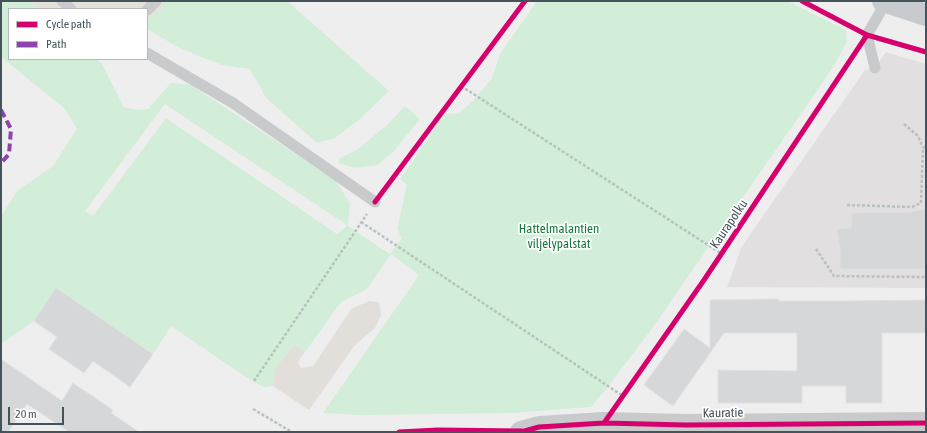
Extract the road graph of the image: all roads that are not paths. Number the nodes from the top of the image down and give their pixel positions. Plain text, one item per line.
1 (62, 1) edge
2 (156, 1) edge
3 (884, 2) edge
4 (70, 8) edge
5 (148, 9) edge
6 (926, 15) edge
7 (148, 54) edge
8 (875, 68) dead end
9 (375, 202) road end
10 (926, 423) edge
11 (521, 432) edge

1 - 4 lane
2 - 5 lane
3 - 6 main road
3 - 8 lane
7 - 9 lane
10 - 11 street, Kauratie

